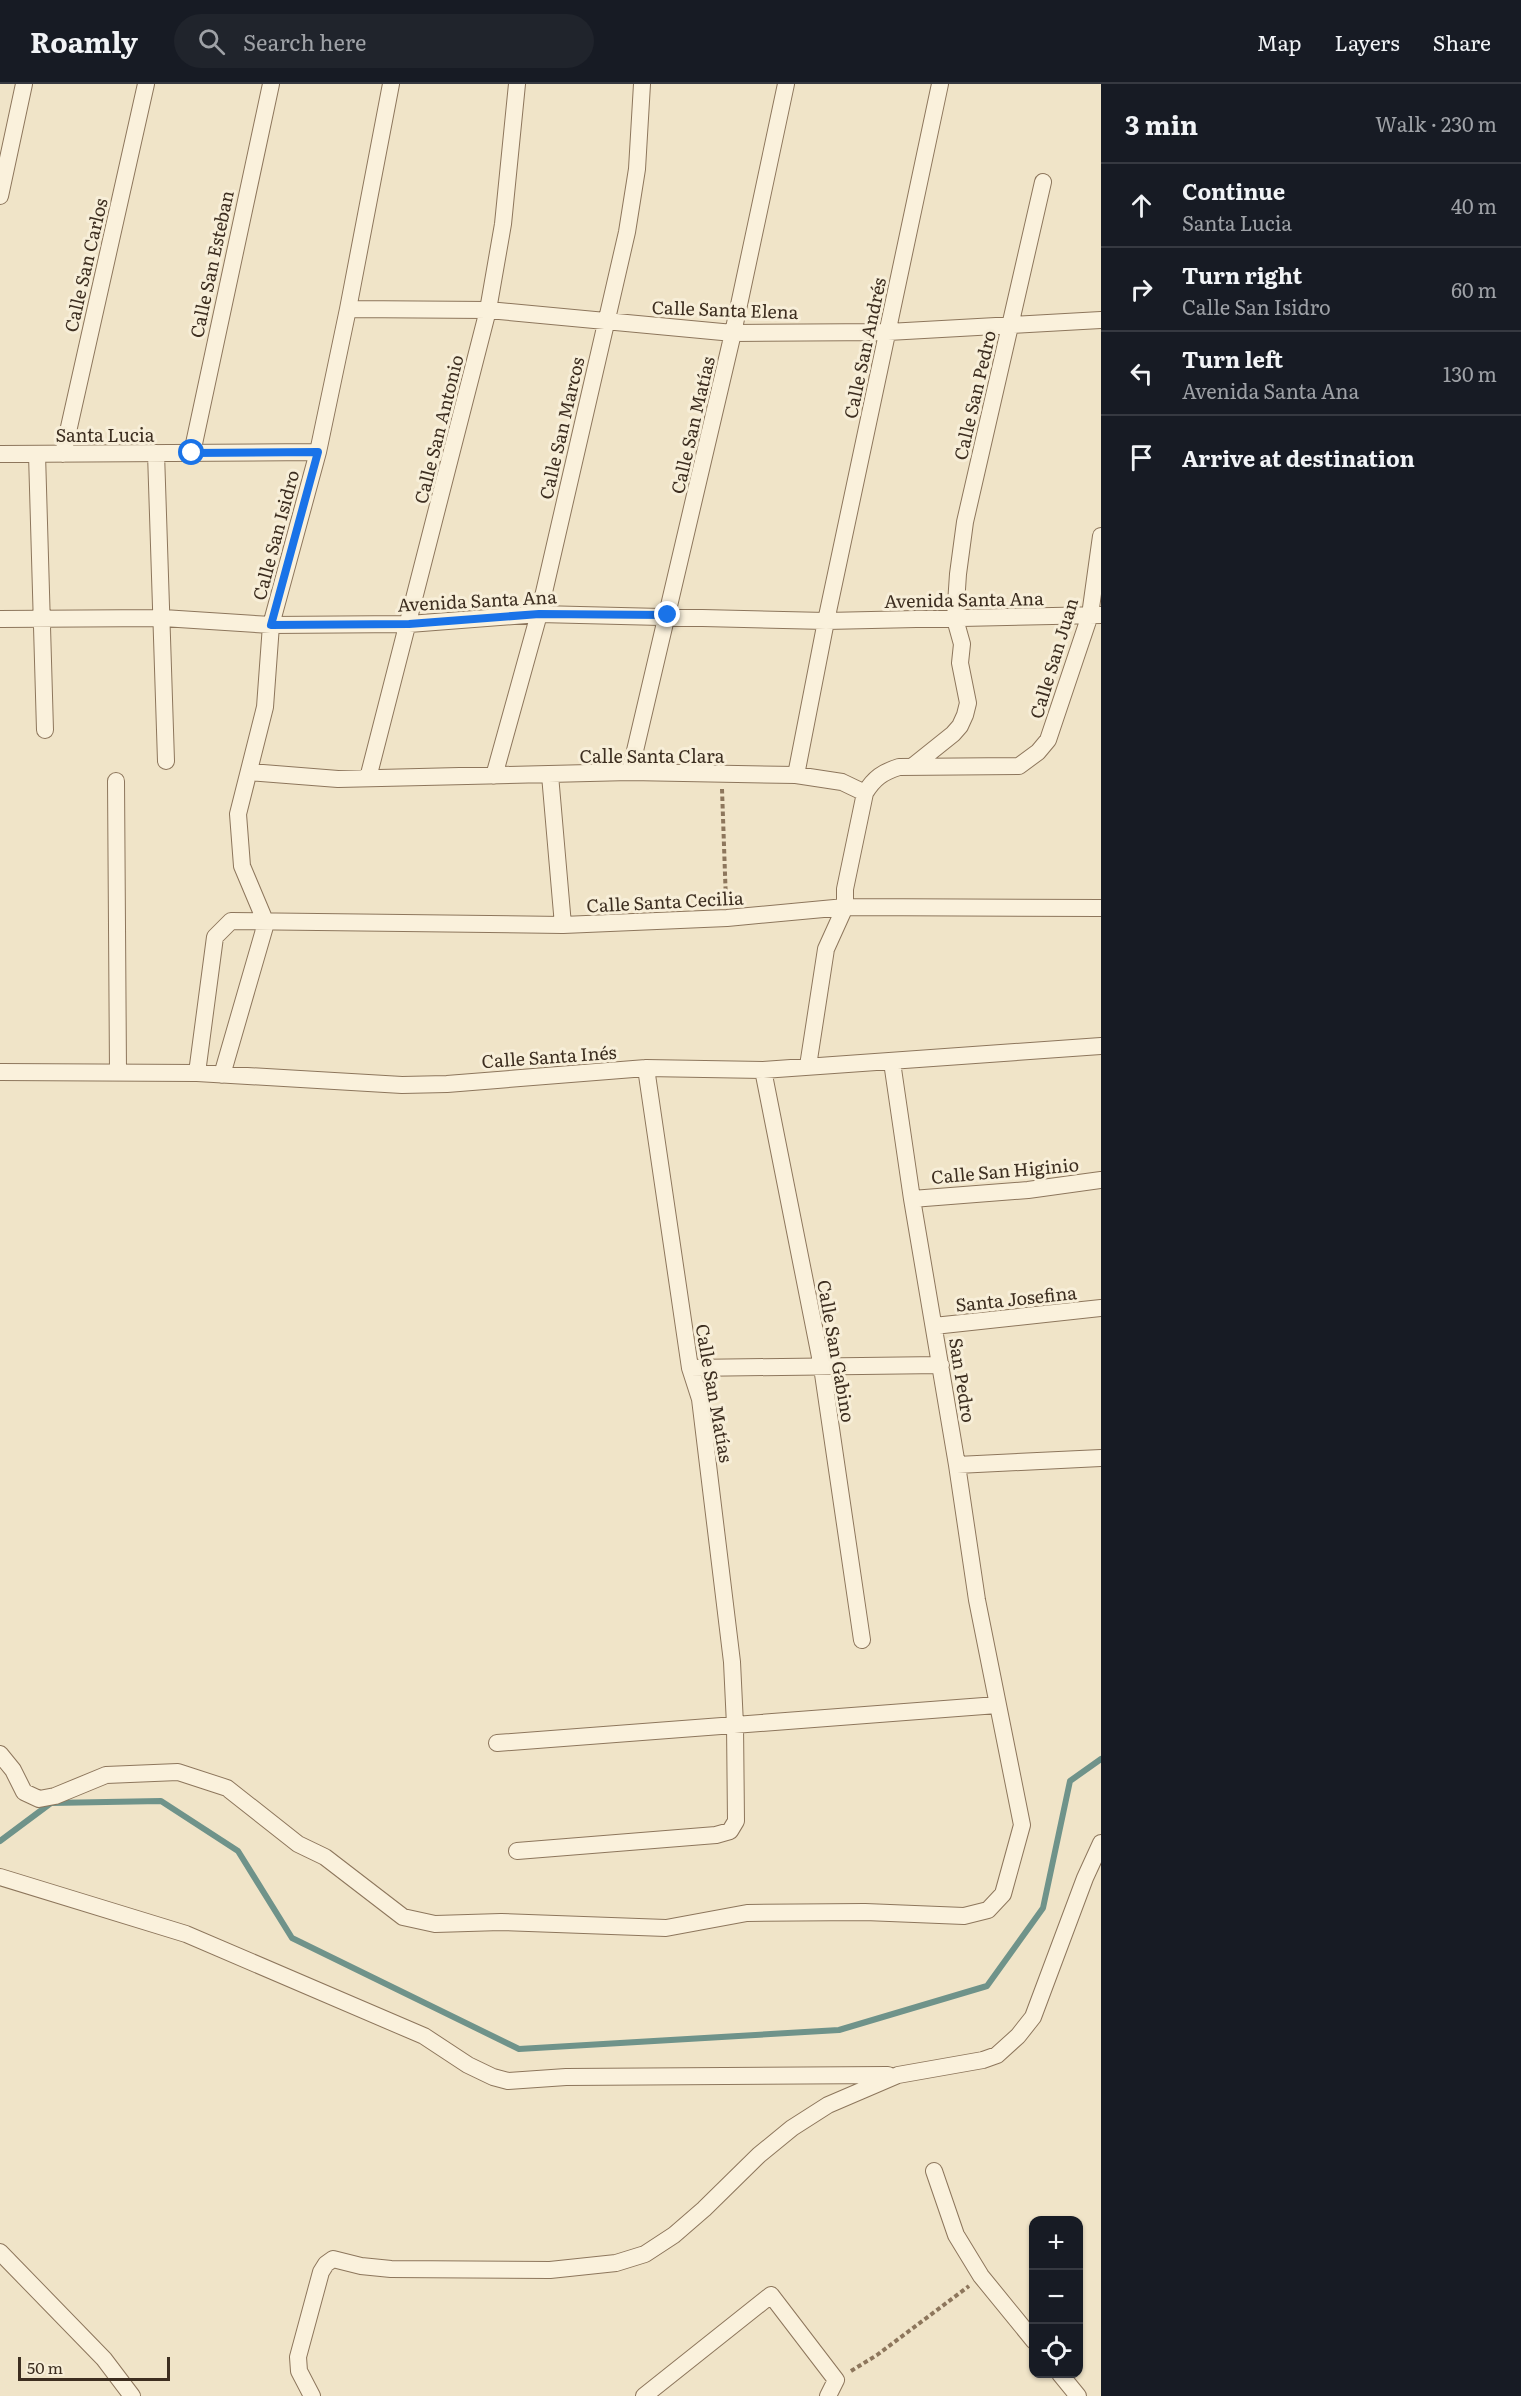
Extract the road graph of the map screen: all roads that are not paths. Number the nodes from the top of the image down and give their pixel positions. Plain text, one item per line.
1 (24, 84) edge
2 (146, 84) edge
3 (271, 84) edge
4 (392, 84) edge
5 (517, 84) edge
6 (642, 84) edge
7 (786, 84) edge
8 (940, 84) edge
9 (1043, 182) dead end
10 (0, 196) edge
11 (348, 309) junction
12 (488, 310) junction
13 (1101, 320) edge
14 (606, 322) junction
15 (1010, 325) junction
16 (888, 332) junction
17 (733, 333) junction
18 (318, 452) junction
19 (156, 453) junction
20 (192, 453) junction
21 (0, 454) edge
22 (37, 454) junction
23 (63, 454) junction
24 (1101, 536) edge
25 (539, 614) junction
26 (668, 615) junction
27 (1095, 615) edge
28 (43, 618) junction
29 (163, 618) junction
30 (0, 619) edge
31 (955, 619) junction
32 (826, 621) junction
33 (409, 624) junction
34 (271, 625) junction
35 (45, 730) dead end
36 (166, 761) dead end
37 (913, 766) junction
38 (249, 772) junction
39 (630, 772) junction
40 (550, 775) junction
41 (796, 775) junction
42 (494, 776) junction
43 (368, 778) junction
44 (116, 782) dead end
45 (865, 793) junction
46 (845, 907) junction
47 (1101, 908) edge
48 (266, 923) junction
49 (563, 925) junction
50 (1101, 1046) edge
51 (892, 1062) junction
52 (807, 1066) junction
53 (646, 1068) junction
54 (764, 1070) junction
55 (118, 1071) junction
56 (0, 1072) edge
57 (197, 1073) junction
58 (222, 1075) junction
59 (1101, 1180) edge
60 (912, 1198) junction
61 (1101, 1308) edge
62 (934, 1326) junction
63 (941, 1365) junction
64 (822, 1367) junction
65 (690, 1368) junction
66 (1101, 1458) edge
67 (957, 1464) junction
68 (862, 1640) dead end
69 (997, 1705) junction
70 (735, 1725) junction
71 (497, 1743) dead end
72 (0, 1754) edge
73 (1101, 1843) edge
74 (517, 1851) dead end
75 (0, 1876) edge
76 (898, 2075) junction
77 (934, 2171) dead end
78 (0, 2252) edge
79 (1029, 2335) edge
80 (1064, 2378) edge
81 (132, 2396) edge
82 (312, 2396) edge
83 (644, 2396) edge
84 (828, 2396) edge
85 (1078, 2396) edge

1 - 10 street
2 - 23 street, Calle San Carlos
3 - 20 street, Calle San Esteban
4 - 11 street, Calle San Isidro
5 - 12 street, Calle San Antonio
6 - 14 street, Calle San Marcos
7 - 17 street, Calle San Matías
8 - 16 street, Calle San Andrés
9 - 15 street, Calle San Pedro
11 - 12 street, Calle Santa Elena
11 - 18 street, Calle San Isidro
12 - 14 street, Calle Santa Elena
12 - 33 street, Calle San Antonio
13 - 15 street, Calle Santa Elena
14 - 17 street, Calle Santa Elena
14 - 25 street, Calle San Marcos
15 - 16 street, Calle Santa Elena
15 - 31 street, Calle San Pedro
16 - 17 street, Calle Santa Elena
16 - 32 street, Calle San Andrés
17 - 26 street, Calle San Matías
18 - 20 street, Santa Lucia
18 - 34 street, Calle San Isidro
19 - 20 street, Santa Lucia
19 - 23 street, Santa Lucia
19 - 29 street
21 - 22 street, Santa Lucia
22 - 23 street, Santa Lucia
22 - 28 street
24 - 27 street, Calle San Juan
25 - 26 street, Avenida Santa Ana
25 - 33 street, Avenida Santa Ana
25 - 42 street, Calle San Marcos
26 - 32 street, Avenida Santa Ana
26 - 39 street, Calle San Matías
27 - 31 street, Avenida Santa Ana
27 - 37 street, Calle San Juan
28 - 29 street, Avenida Santa Ana
28 - 30 street, Avenida Santa Ana
28 - 35 street
29 - 34 street, Avenida Santa Ana
29 - 36 street
31 - 32 street, Avenida Santa Ana
31 - 37 street, Calle San Pedro
32 - 41 street
33 - 34 street, Avenida Santa Ana
33 - 43 street, Calle San Antonio
34 - 38 street, Calle San Isidro
37 - 45 street
38 - 43 street, Calle Santa Clara
38 - 48 street, Calle San Isidro
39 - 40 street, Calle Santa Clara
39 - 41 street, Calle Santa Clara
40 - 42 street, Calle Santa Clara
40 - 49 street
41 - 45 street, Calle Santa Clara
42 - 43 street, Calle Santa Clara
44 - 55 street
45 - 46 street
46 - 47 street, Calle Santa Cecilia
46 - 49 street, Calle Santa Cecilia
46 - 52 street
48 - 49 street, Calle Santa Cecilia
48 - 57 street, Calle Santa Cecilia
48 - 58 street
50 - 51 street, Calle Santa Inés
51 - 52 street, Calle Santa Inés
51 - 60 street, San Pedro
52 - 54 street, Calle Santa Inés
53 - 54 street, Calle Santa Inés
53 - 58 street, Calle Santa Inés
53 - 65 street, Calle San Matías
54 - 64 street, Calle San Gabino
55 - 56 street, Calle Santa Inés
55 - 57 street, Calle Santa Inés
57 - 58 street, Calle Santa Inés
59 - 60 street, Calle San Higinio
60 - 62 street, San Pedro
61 - 62 street, Santa Josefina
62 - 63 street, San Pedro
63 - 64 street
63 - 67 street, San Pedro
64 - 65 street
64 - 68 street, Calle San Gabino
65 - 70 street, Calle San Matías
66 - 67 street
67 - 69 street, San Pedro
69 - 70 street
69 - 72 street, San Pedro
70 - 71 street
70 - 74 street, Calle San Matías
73 - 76 street
75 - 76 street
76 - 82 street
77 - 79 street
78 - 81 street
80 - 85 street
83 - 84 street

